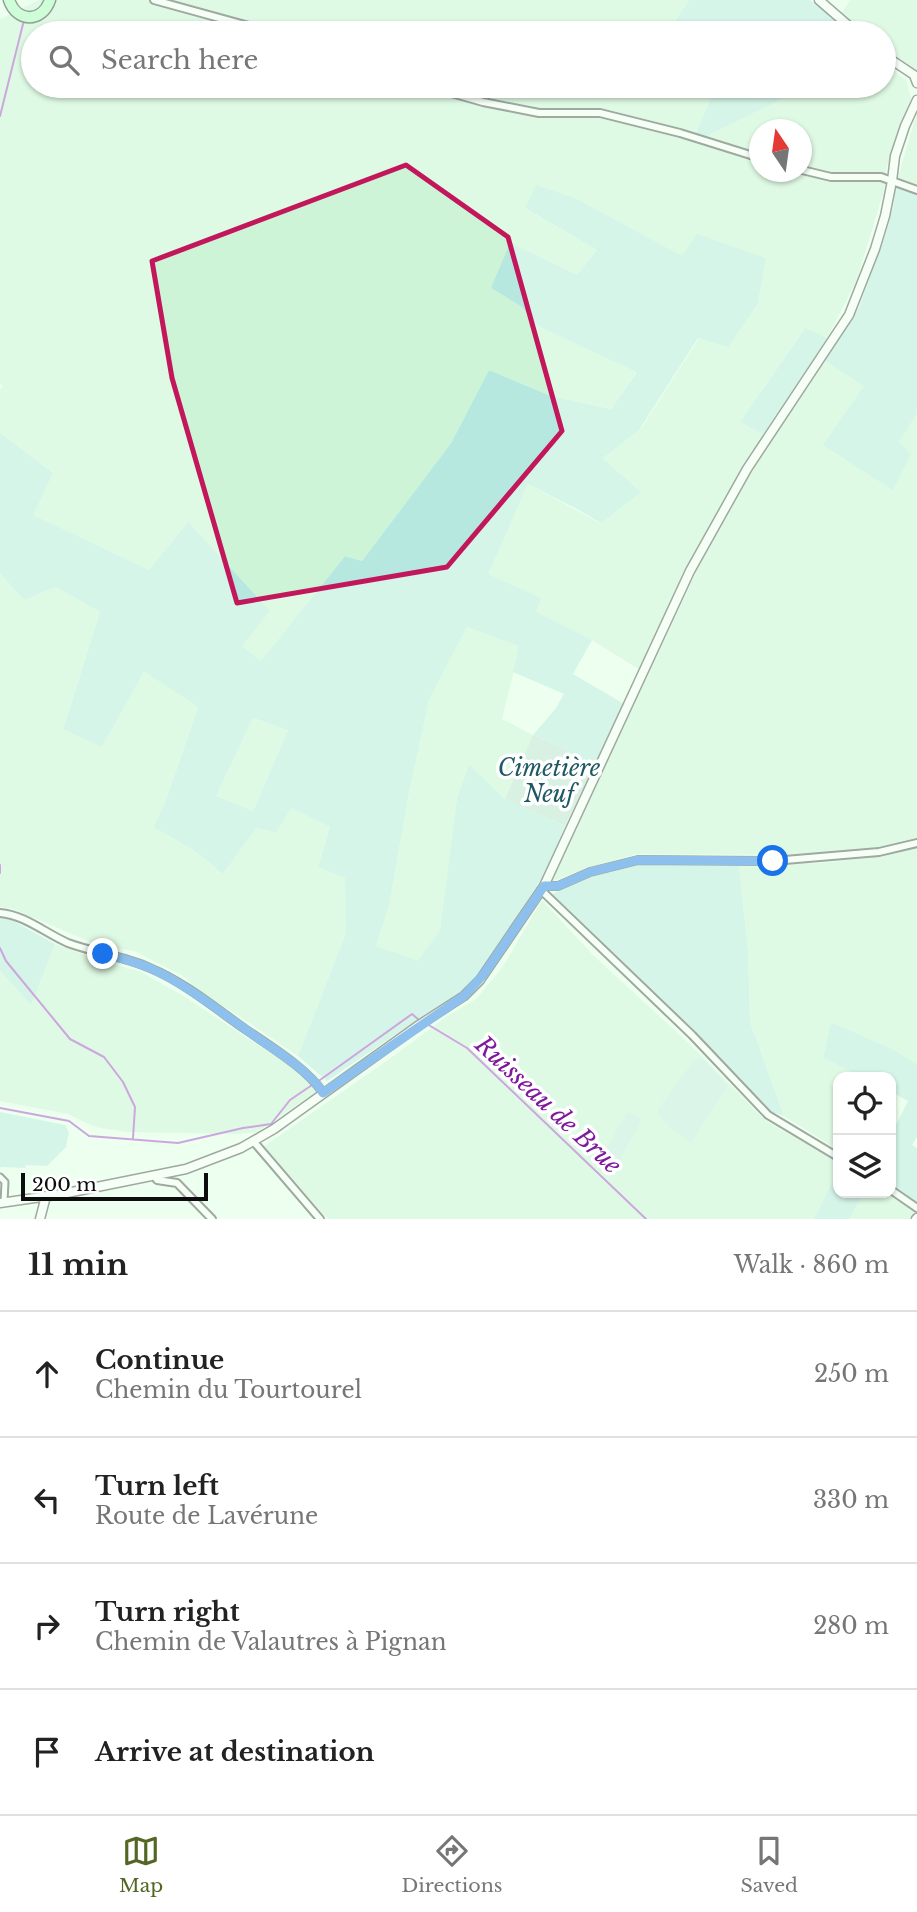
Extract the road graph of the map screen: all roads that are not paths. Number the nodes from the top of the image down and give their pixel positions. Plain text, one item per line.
1 (50, 0) edge
2 (154, 0) edge
3 (819, 0) edge
4 (7, 3) edge
5 (0, 13) edge
6 (231, 21) edge
7 (843, 21) edge
8 (896, 63) edge
9 (917, 83) edge
10 (469, 98) edge
11 (917, 100) edge
12 (749, 155) edge
13 (812, 172) edge
14 (892, 181) junction
15 (917, 190) edge
16 (917, 843) edge
17 (543, 888) junction
18 (0, 913) edge
19 (323, 1093) junction
20 (254, 1142) junction
21 (833, 1154) edge
22 (154, 1175) junction
23 (0, 1177) edge
24 (62, 1183) dead end
25 (896, 1193) edge
26 (62, 1194) junction
27 (46, 1196) junction
28 (2, 1202) edge
29 (917, 1208) edge
30 (40, 1219) edge
31 (212, 1219) edge
32 (320, 1219) edge

1 - 4 main road
2 - 6 street
3 - 7 street
4 - 5 main road
8 - 9 street
10 - 12 street
11 - 14 street
13 - 14 street
14 - 15 street
14 - 17 street
16 - 17 street
17 - 19 street
17 - 21 street
18 - 19 street
19 - 20 street
20 - 22 street
20 - 32 street
22 - 26 street
22 - 31 street
23 - 28 street
24 - 26 street
25 - 29 street
26 - 27 street
27 - 28 street
27 - 30 street

